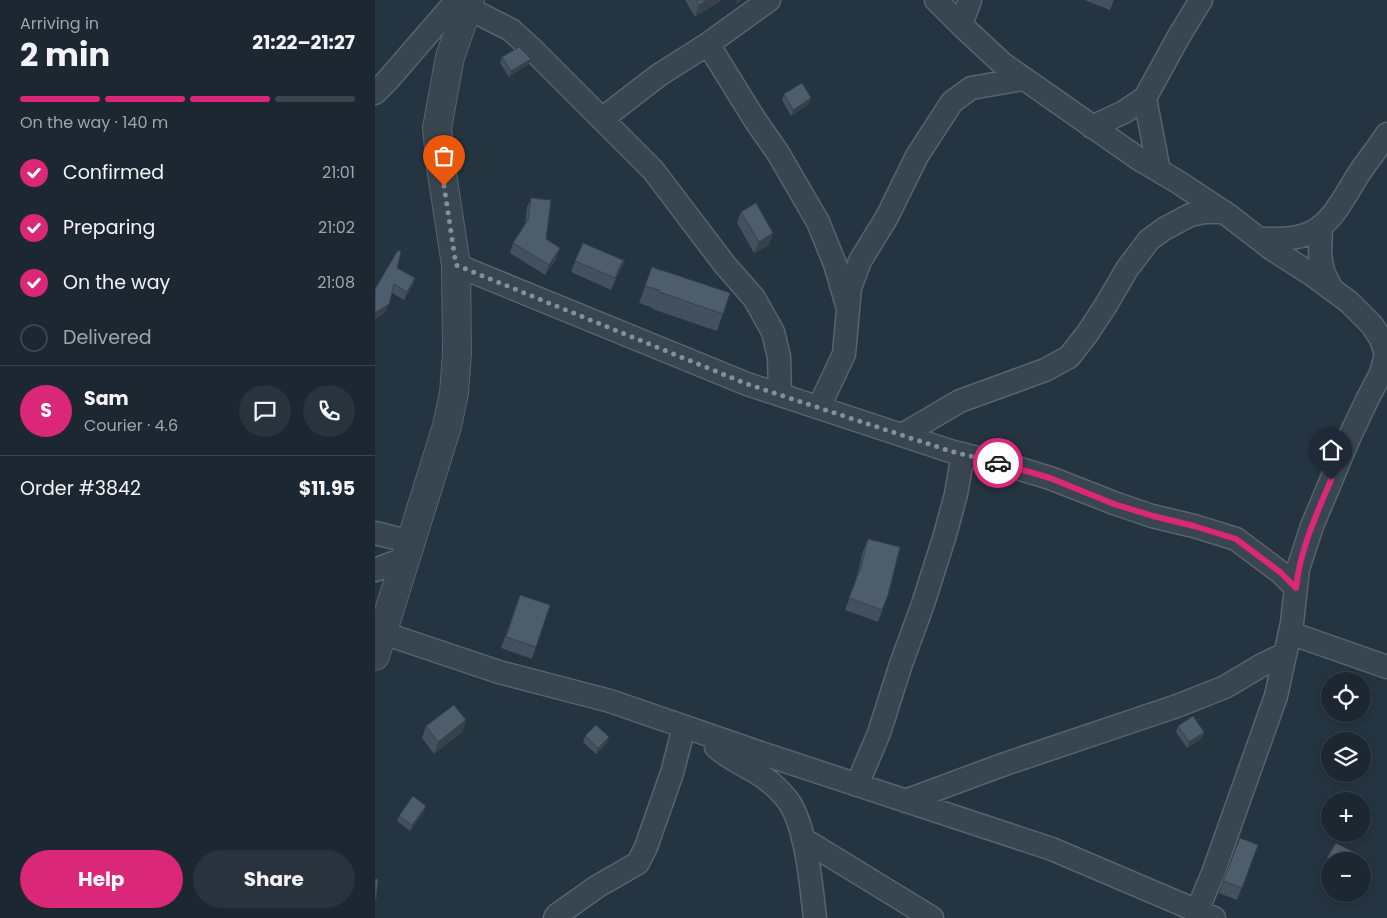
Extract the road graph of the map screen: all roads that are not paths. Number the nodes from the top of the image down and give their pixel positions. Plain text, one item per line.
1 (769, 0) edge
2 (936, 0) edge
3 (970, 0) edge
4 (1201, 0) edge
5 (466, 3) edge
6 (961, 25) junction
7 (707, 44) junction
8 (1023, 78) junction
9 (375, 93) edge
10 (1145, 98) junction
11 (602, 119) junction
12 (1092, 127) junction
13 (1387, 134) edge
14 (1159, 171) junction
15 (1224, 212) junction
16 (1321, 226) junction
17 (1260, 240) junction
18 (456, 265) junction
19 (1331, 288) junction
20 (848, 308) junction
21 (1384, 374) edge
22 (780, 395) junction
23 (819, 408) junction
24 (902, 435) junction
25 (963, 454) junction
26 (375, 533) edge
27 (409, 550) junction
28 (375, 570) edge
29 (1296, 588) junction
30 (379, 644) edge
31 (1287, 644) junction
32 (1387, 667) edge
33 (684, 727) junction
34 (707, 734) junction
35 (857, 785) junction
36 (905, 801) junction
37 (803, 839) junction
38 (1192, 912) edge
39 (555, 918) edge
40 (815, 918) edge
41 (932, 918) edge

1 - 7 street
2 - 6 street
3 - 6 street
4 - 10 street
5 - 9 street
5 - 11 street
5 - 18 street
6 - 8 street
7 - 11 street
7 - 20 street
8 - 12 street
8 - 20 street
10 - 12 street
10 - 14 street
11 - 22 street
12 - 14 street
13 - 16 street
14 - 15 street
15 - 17 street
15 - 24 street
16 - 17 street
16 - 19 street
17 - 19 street
18 - 22 street
18 - 27 street
19 - 21 street
20 - 23 street
21 - 29 street
22 - 23 street
23 - 24 street
24 - 25 street
25 - 29 street
25 - 35 street
26 - 27 street
27 - 28 street
27 - 30 street
29 - 31 street
30 - 33 street
31 - 32 street
31 - 36 street
31 - 38 street
33 - 34 street
33 - 39 street
34 - 35 street
34 - 37 street
35 - 36 street
36 - 38 street
37 - 40 street
37 - 41 street

